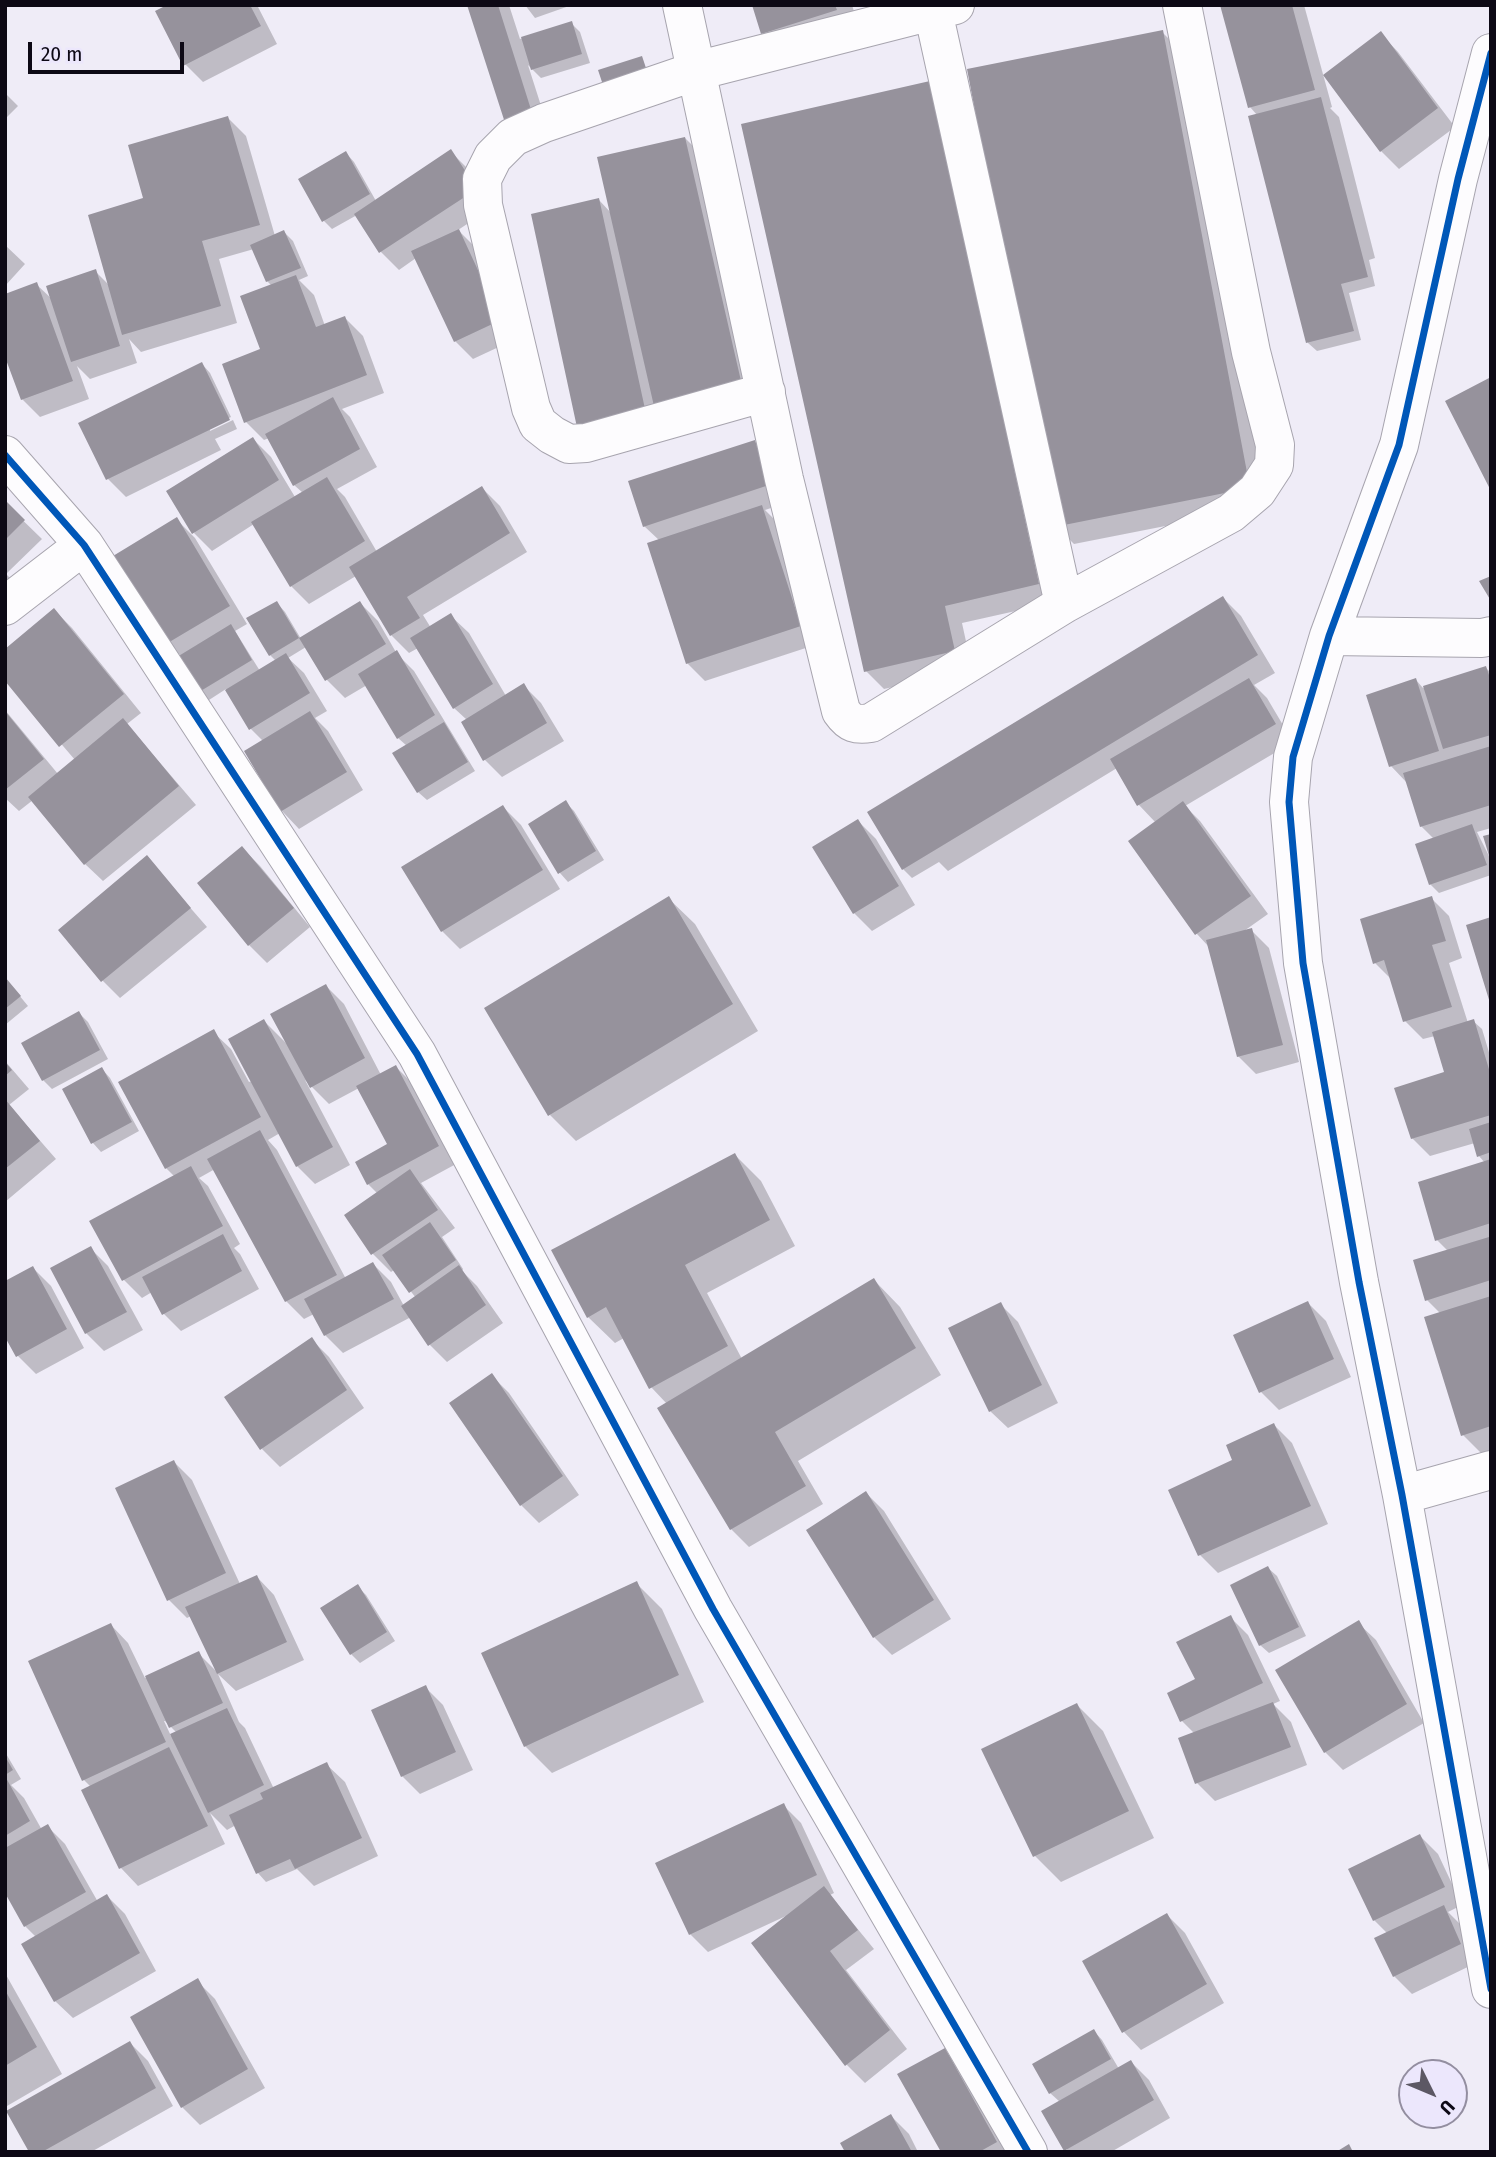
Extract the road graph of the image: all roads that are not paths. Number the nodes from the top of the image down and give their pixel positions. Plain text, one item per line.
1 (682, 5) edge
2 (1182, 5) edge
3 (944, 8) edge
4 (1491, 54) edge
5 (696, 71) junction
6 (766, 392) junction
7 (5, 455) edge
8 (85, 545) junction
9 (1064, 604) junction
10 (5, 606) edge
11 (1329, 636) junction
12 (1491, 636) edge
13 (1491, 1470) edge
14 (1402, 1495) junction
15 (1491, 1989) edge
16 (1027, 2152) edge

1 - 5 street
2 - 9 street
3 - 5 street
3 - 9 street
4 - 11 street
5 - 6 street
5 - 6 street
6 - 9 street
7 - 8 street
8 - 10 street
8 - 16 street
11 - 12 street
11 - 14 street
13 - 14 street
14 - 15 street

